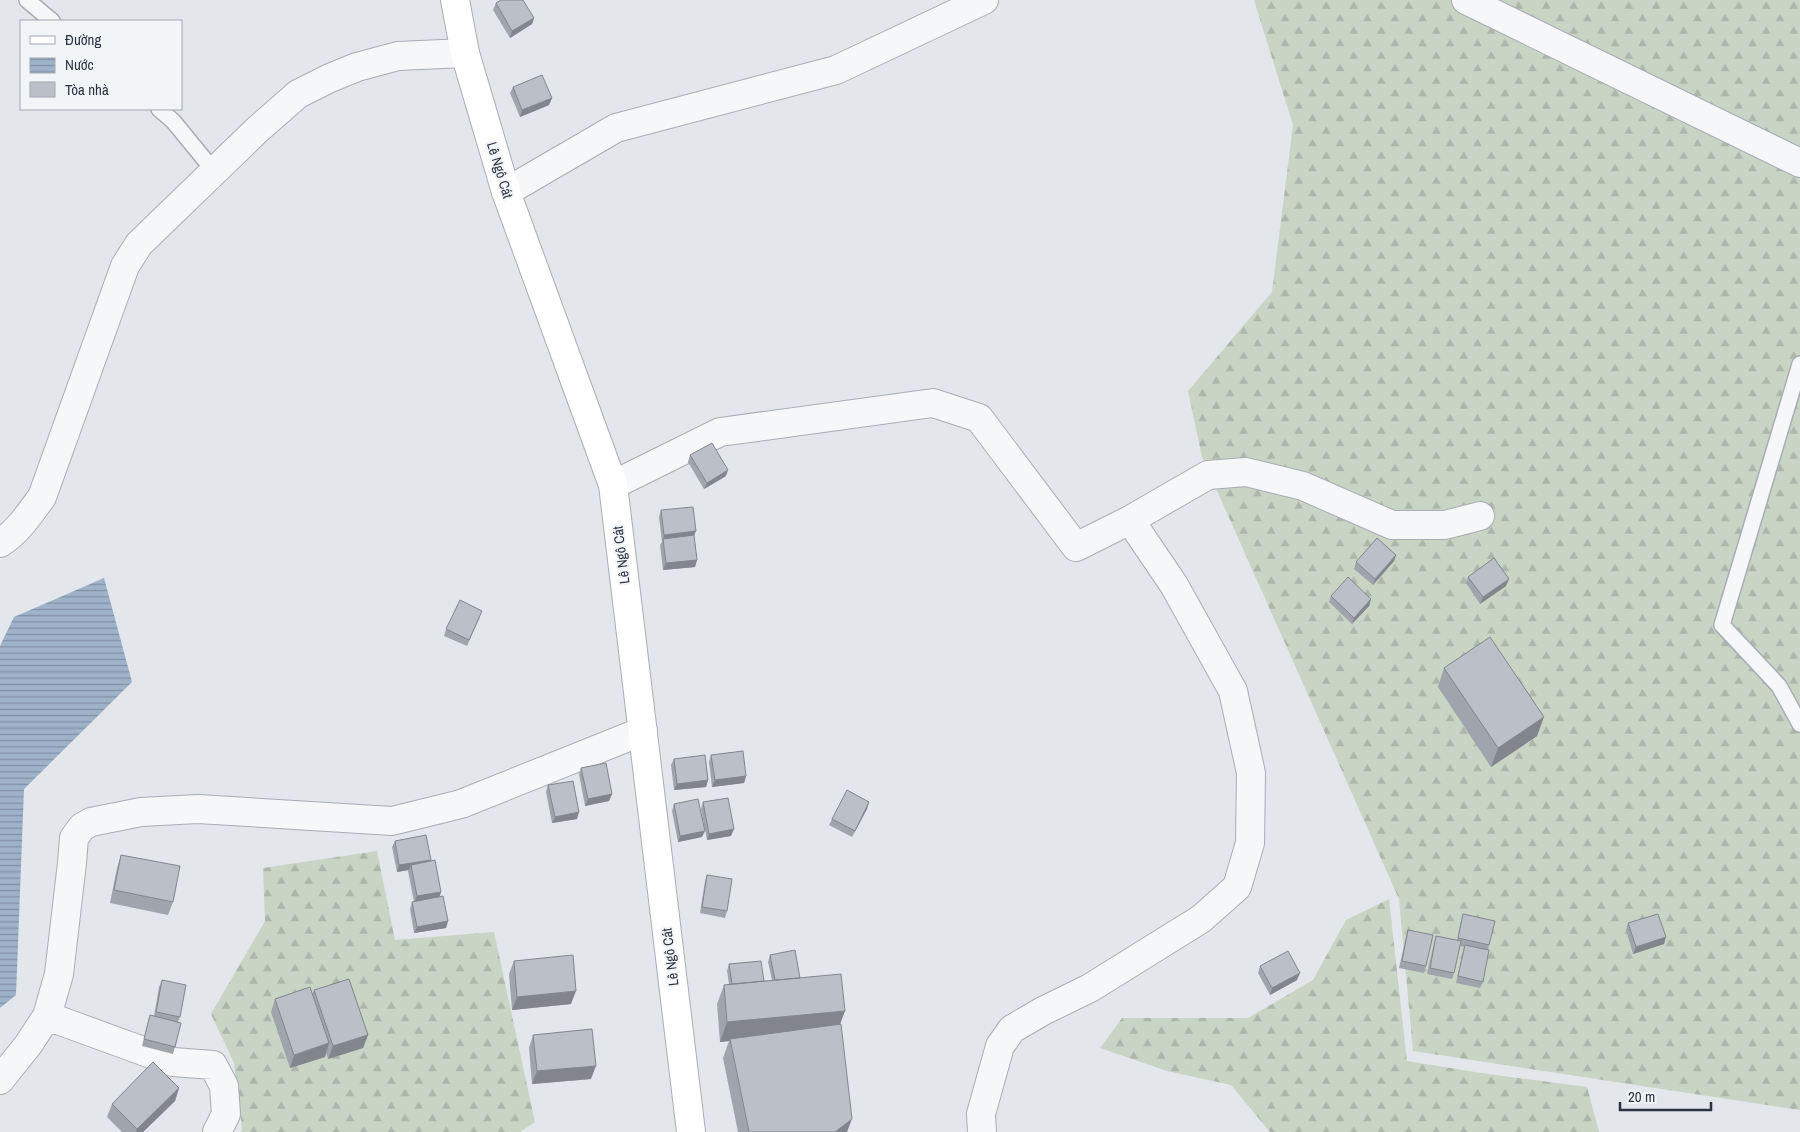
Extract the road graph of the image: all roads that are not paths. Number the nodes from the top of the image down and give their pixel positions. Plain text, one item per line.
1 (28, 0) edge
2 (454, 0) edge
3 (984, 0) edge
4 (1466, 0) edge
5 (51, 20) edge
6 (465, 54) junction
7 (160, 110) edge
8 (1800, 164) edge
9 (214, 171) junction
10 (506, 192) junction
11 (1800, 364) edge
12 (613, 485) junction
13 (1480, 516) dead end
14 (1130, 520) junction
15 (0, 543) edge
16 (1800, 724) edge
17 (642, 731) junction
18 (47, 1016) junction
19 (0, 1080) edge
20 (217, 1132) edge
21 (691, 1132) edge
22 (982, 1132) edge

1 - 5 lane
2 - 6 street, Lê Ngô Cát
3 - 10 street
4 - 8 street
6 - 9 street
6 - 10 street, Lê Ngô Cát
7 - 9 lane
9 - 15 street
10 - 12 street, Lê Ngô Cát
11 - 16 lane
12 - 14 street
12 - 17 street, Lê Ngô Cát
13 - 14 street
14 - 22 street
17 - 18 street
17 - 21 street, Lê Ngô Cát
18 - 19 street
18 - 20 street

